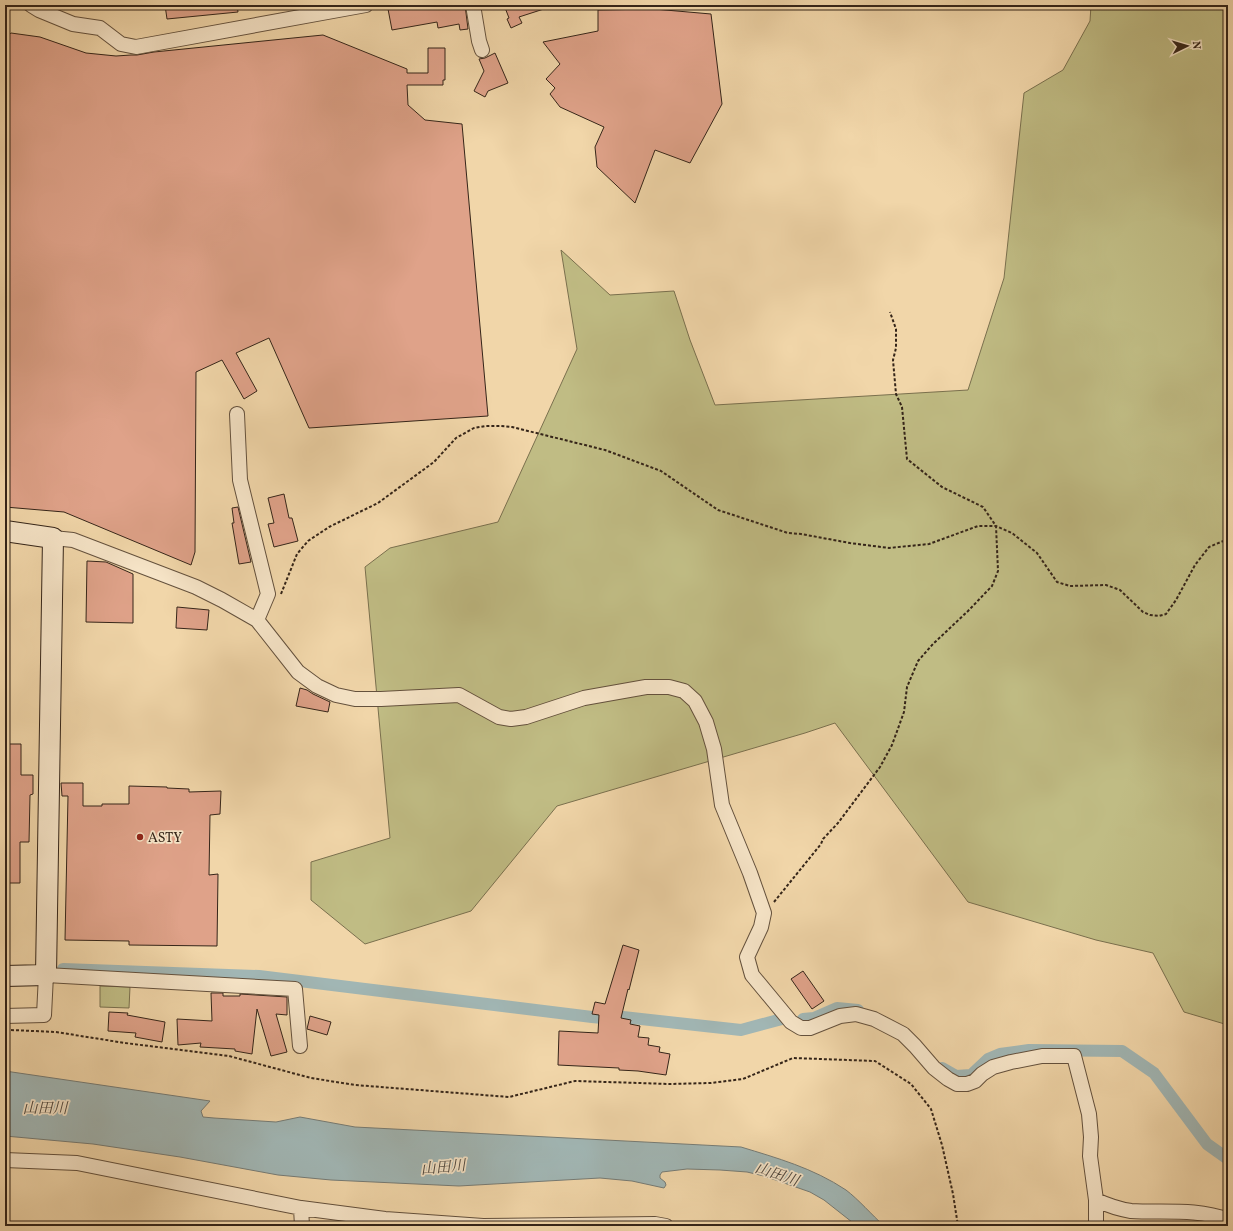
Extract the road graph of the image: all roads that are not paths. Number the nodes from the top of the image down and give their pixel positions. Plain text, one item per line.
1 (31, 5) edge
2 (366, 5) edge
3 (473, 5) edge
4 (482, 50) dead end
5 (237, 414) dead end
6 (5, 531) edge
7 (53, 538) junction
8 (257, 620) junction
9 (46, 975) junction
10 (5, 976) edge
11 (5, 1016) edge
12 (300, 1046) dead end
13 (5, 1160) edge
14 (1096, 1200) junction
15 (301, 1208) junction
16 (1228, 1220) edge
17 (302, 1226) edge
18 (666, 1226) edge
19 (1096, 1226) edge

1 - 2 street
3 - 4 street
5 - 8 street
6 - 7 street
7 - 8 street
7 - 9 street
8 - 14 street
9 - 10 street
9 - 11 street
9 - 12 street
13 - 15 street
14 - 16 street
14 - 19 street
15 - 17 street
15 - 18 street

